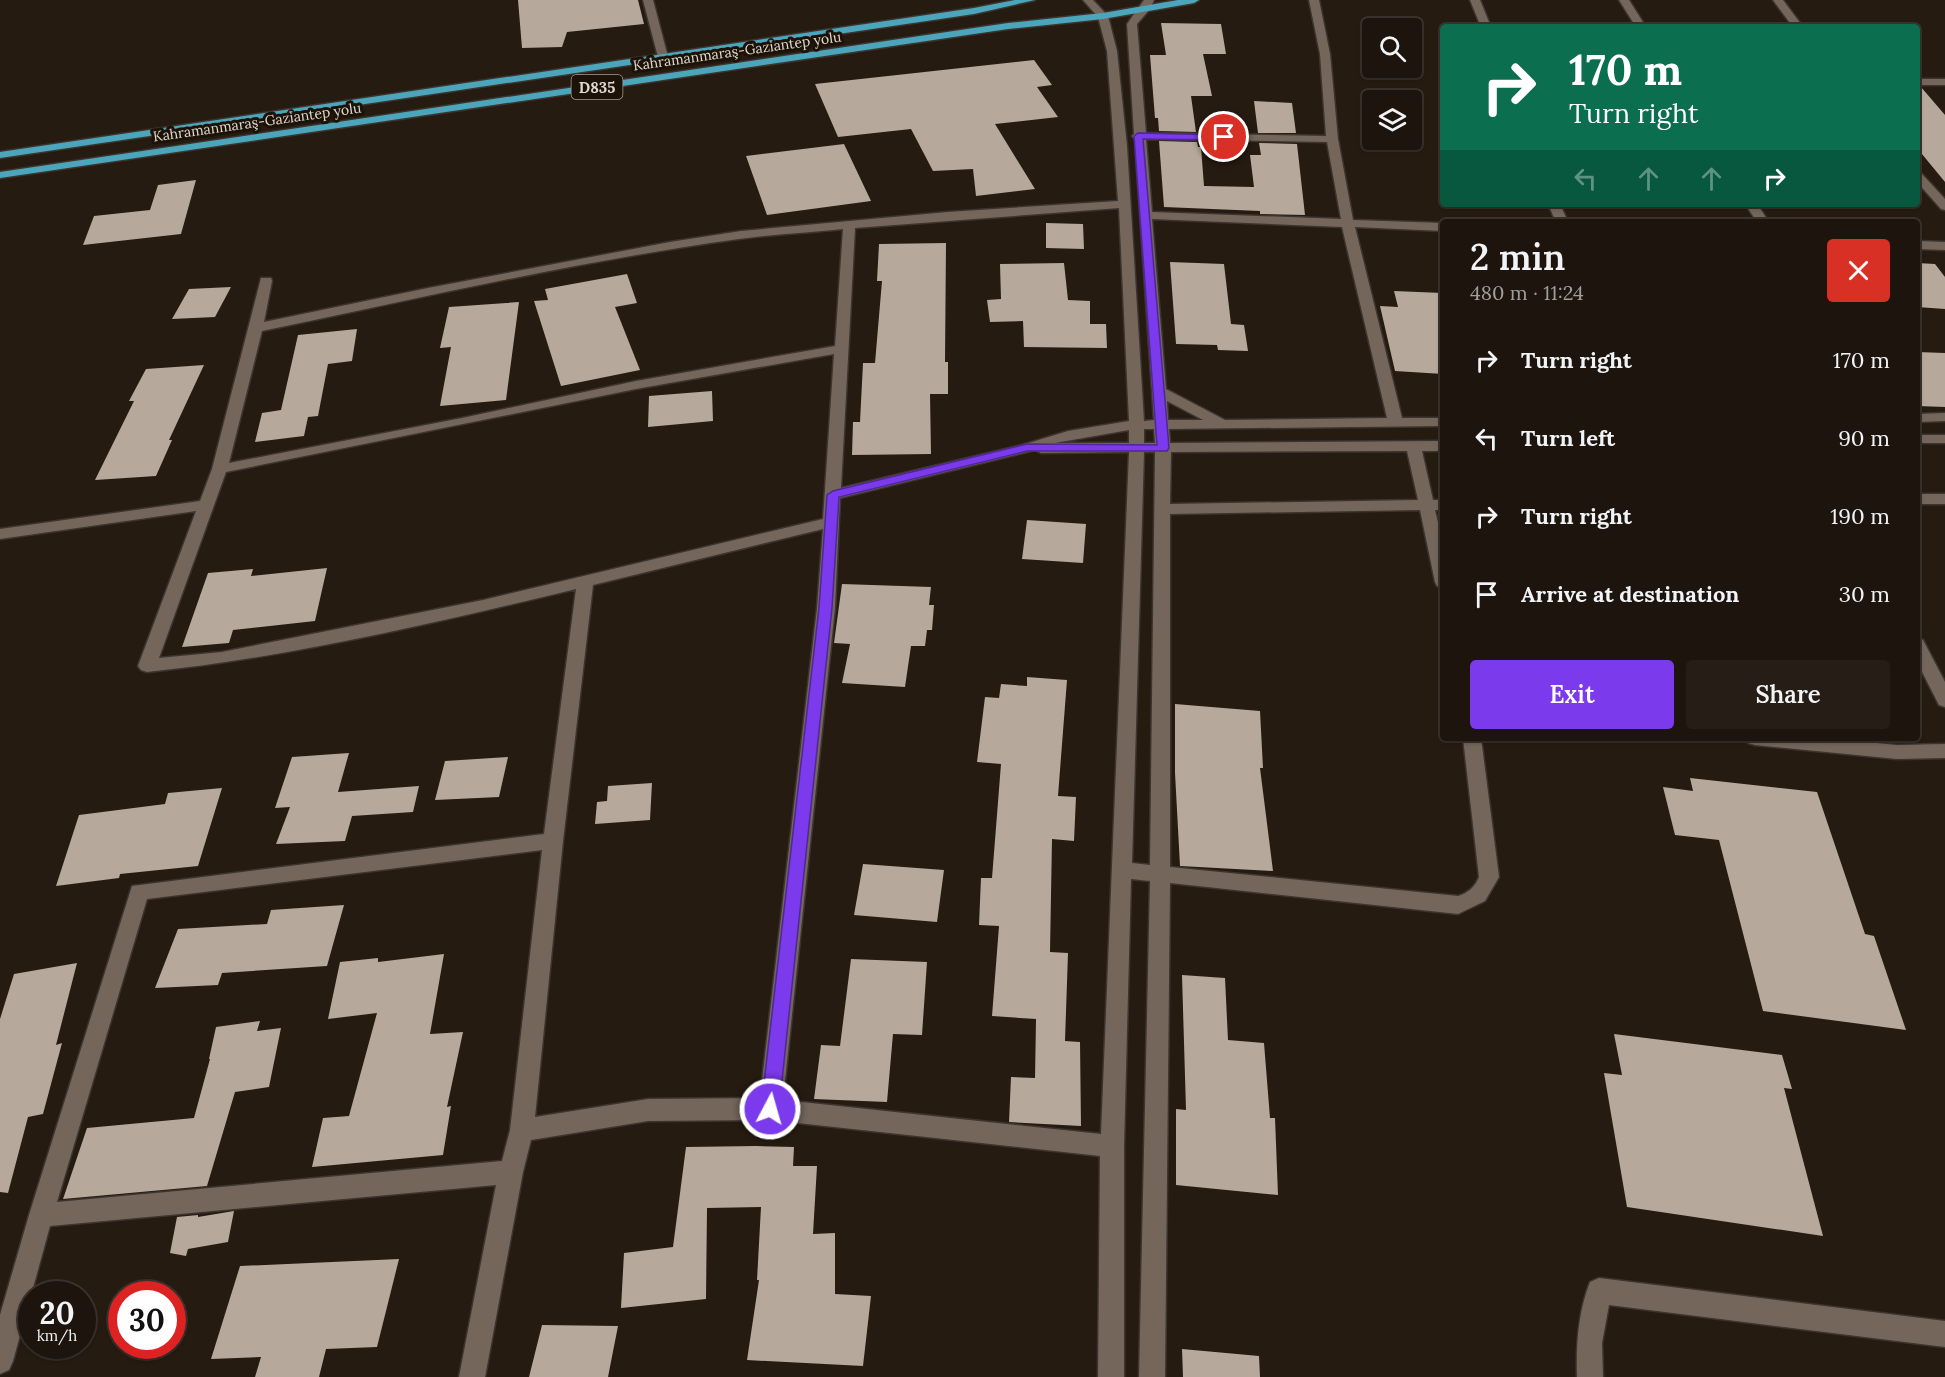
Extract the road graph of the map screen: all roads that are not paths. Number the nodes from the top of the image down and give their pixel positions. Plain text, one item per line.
1 (648, 0) edge
2 (1030, 0) edge
3 (1088, 0) edge
4 (1194, 0) edge
5 (1314, 0) edge
6 (1475, 0) edge
7 (1624, 0) edge
8 (1778, 0) edge
9 (1147, 4) edge
10 (1103, 16) junction
11 (1485, 24) edge
12 (1639, 24) edge
13 (1796, 24) edge
14 (663, 57) junction
15 (1920, 82) edge
16 (1945, 82) edge
17 (1118, 114) junction
18 (1137, 115) junction
19 (1138, 136) junction
20 (1332, 139) junction
21 (0, 155) edge
22 (0, 175) edge
23 (1920, 178) edge
24 (1123, 204) junction
25 (1945, 206) edge
26 (1145, 215) junction
27 (1348, 224) junction
28 (849, 227) junction
29 (1440, 227) edge
30 (1920, 245) edge
31 (1945, 246) edge
32 (266, 281) dead end
33 (256, 328) junction
34 (842, 350) junction
35 (1159, 392) junction
36 (1920, 417) edge
37 (1945, 417) edge
38 (1440, 422) edge
39 (1396, 423) junction
40 (1229, 424) junction
41 (1137, 425) junction
42 (1161, 425) junction
43 (1920, 439) edge
44 (1945, 439) edge
45 (1440, 446) edge
46 (1414, 447) junction
47 (1027, 448) junction
48 (1137, 448) junction
49 (1163, 448) junction
50 (220, 469) junction
51 (833, 495) junction
52 (1920, 499) edge
53 (1945, 499) edge
54 (207, 505) junction
55 (1435, 505) edge
56 (1163, 509) junction
57 (831, 522) junction
58 (0, 534) edge
59 (1440, 553) edge
60 (585, 582) junction
61 (1920, 650) edge
62 (1945, 700) edge
63 (1472, 741) edge
64 (1785, 741) edge
65 (1945, 751) edge
66 (553, 841) junction
67 (1123, 870) junction
68 (1160, 873) junction
69 (770, 1109) junction
70 (522, 1130) junction
71 (1112, 1146) junction
72 (512, 1172) junction
73 (41, 1215) junction
74 (1945, 1334) edge
75 (0, 1361) edge
76 (472, 1377) edge
77 (1112, 1377) edge
78 (1152, 1377) edge
79 (1590, 1377) edge

1 - 14 street
2 - 14 highway, Kahramanmaraş-Gaziantep yolu / D835
3 - 10 street
4 - 9 highway, Kahramanmaraş-Gaziantep yolu / D835
5 - 20 street
6 - 11 street
7 - 12 street
8 - 13 street
9 - 10 highway, Kahramanmaraş-Gaziantep yolu / D835
9 - 18 street
10 - 17 street
10 - 22 highway, Kahramanmaraş-Gaziantep yolu / D835
14 - 21 highway, Kahramanmaraş-Gaziantep yolu / D835
15 - 16 street
17 - 18 street
17 - 24 street
18 - 19 street
19 - 20 street
19 - 26 street
20 - 27 street
23 - 25 street
24 - 28 street
24 - 41 street
26 - 27 street
26 - 35 street
27 - 29 street
27 - 39 street
28 - 33 street
28 - 34 street
30 - 31 street
32 - 33 street
33 - 50 street
34 - 50 street
34 - 51 street
35 - 40 street
35 - 42 street
36 - 37 street
38 - 39 street
39 - 40 street
40 - 42 street
41 - 42 street
41 - 47 street
41 - 48 street
42 - 49 street
43 - 44 street
45 - 46 street
46 - 49 street
46 - 55 street
47 - 48 street
47 - 51 street
48 - 49 street
48 - 67 street
49 - 56 street
50 - 54 street
51 - 57 street
52 - 53 street
54 - 58 street
54 - 60 street
55 - 56 street
55 - 59 street
56 - 68 street
57 - 60 street
57 - 69 street
60 - 66 street
61 - 62 street
63 - 68 street
64 - 65 street
66 - 70 street
66 - 73 street
67 - 68 street
67 - 71 street
68 - 78 street
69 - 70 street
69 - 71 street
70 - 72 street
71 - 77 street
72 - 73 street
72 - 76 street
73 - 75 street
74 - 79 street

